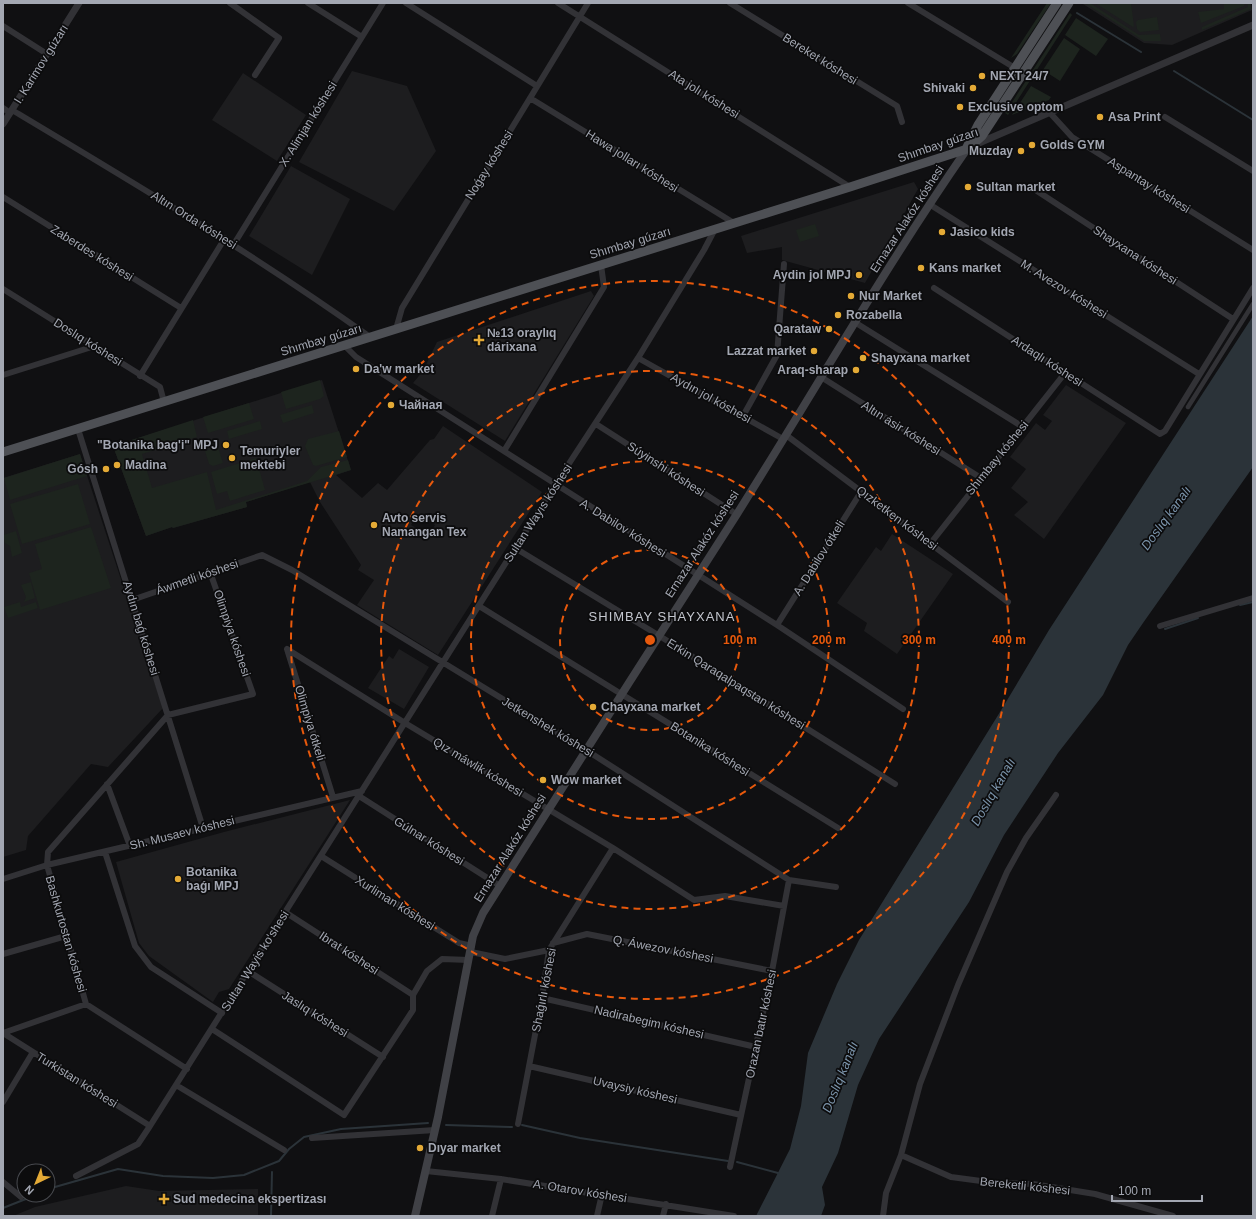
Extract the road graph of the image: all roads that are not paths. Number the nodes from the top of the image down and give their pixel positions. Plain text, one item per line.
1 (79, 3) edge
2 (230, 3) edge
3 (308, 3) edge
4 (383, 3) edge
5 (406, 3) edge
6 (558, 3) edge
7 (588, 3) edge
8 (730, 3) edge
9 (908, 3) edge
10 (1057, 3) edge
11 (1069, 3) edge
12 (580, 16) junction
13 (1253, 25) edge
14 (3, 26) edge
15 (362, 37) junction
16 (47, 54) junction
17 (1015, 68) junction
18 (255, 75) dead end
19 (538, 86) junction
20 (530, 98) junction
21 (3, 108) edge
22 (11, 112) junction
23 (1051, 114) junction
24 (1165, 116) dead end
25 (902, 122) dead end
26 (3, 124) edge
27 (967, 149) junction
28 (1253, 171) edge
29 (850, 187) junction
30 (1037, 191) dead end
31 (3, 197) edge
32 (929, 204) junction
33 (734, 223) junction
34 (715, 229) junction
35 (224, 238) junction
36 (234, 244) junction
37 (1253, 250) edge
38 (784, 264) dead end
39 (600, 265) junction
40 (934, 288) dead end
41 (1253, 288) edge
42 (3, 289) edge
43 (1253, 304) edge
44 (182, 308) junction
45 (1233, 319) junction
46 (856, 323) junction
47 (396, 329) junction
48 (370, 337) junction
49 (344, 345) junction
50 (94, 346) junction
51 (638, 358) junction
52 (1065, 373) junction
53 (1199, 374) junction
54 (3, 375) edge
55 (140, 376) junction
56 (821, 377) junction
57 (164, 402) junction
58 (1188, 407) dead end
59 (743, 416) junction
60 (596, 424) junction
61 (1023, 427) junction
62 (78, 429) junction
63 (784, 437) junction
64 (504, 451) junction
65 (3, 452) edge
66 (981, 478) junction
67 (555, 485) junction
68 (861, 492) junction
69 (736, 514) junction
70 (930, 544) junction
71 (515, 548) junction
72 (262, 555) joint
73 (210, 572) junction
74 (697, 574) junction
75 (1253, 598) edge
76 (132, 600) junction
77 (1008, 602) dead end
78 (479, 606) junction
79 (777, 625) junction
80 (1160, 626) dead end
81 (658, 635) junction
82 (287, 649) joint
83 (443, 663) junction
84 (621, 694) junction
85 (903, 709) dead end
86 (168, 715) junction
87 (405, 723) junction
88 (586, 750) junction
89 (107, 784) junction
90 (895, 784) dead end
91 (360, 794) junction
92 (1056, 795) dead end
93 (332, 797) junction
94 (548, 810) junction
95 (203, 828) junction
96 (838, 828) dead end
97 (130, 846) junction
98 (613, 848) junction
99 (105, 852) junction
100 (321, 856) junction
101 (47, 865) junction
102 (3, 879) edge
103 (789, 880) junction
104 (500, 886) junction
105 (836, 887) dead end
106 (784, 906) junction
107 (286, 912) junction
108 (66, 936) junction
109 (553, 943) junction
110 (549, 950) junction
111 (470, 953) junction
112 (3, 954) edge
113 (248, 971) junction
114 (772, 971) junction
115 (413, 994) junction
116 (542, 998) junction
117 (86, 1004) junction
118 (222, 1013) junction
119 (212, 1029) junction
120 (3, 1033) edge
121 (756, 1047) junction
122 (33, 1052) junction
123 (383, 1057) junction
124 (529, 1066) junction
125 (187, 1069) junction
126 (176, 1086) junction
127 (3, 1102) edge
128 (741, 1115) junction
129 (518, 1124) dead end
130 (150, 1126) junction
131 (435, 1130) junction
132 (312, 1138) dead end
133 (284, 1150) dead end
134 (901, 1155) junction
135 (730, 1167) dead end
136 (426, 1170) junction
137 (76, 1176) dead end
138 (501, 1179) junction
139 (3, 1182) edge
140 (16, 1192) edge
141 (602, 1194) junction
142 (666, 1204) junction
143 (415, 1216) edge
144 (492, 1216) edge
145 (597, 1216) edge
146 (663, 1216) edge
147 (734, 1216) edge
148 (883, 1216) edge
149 (1173, 1216) edge

1 - 16 street, I. Karimov gúzarı
2 - 18 street
3 - 15 street
4 - 15 street, X. Alimjan kóshesi
5 - 19 street
6 - 12 street, Ata jolı kóshesi
7 - 12 street, Noǵay kóshesi
8 - 25 street, Bereket kóshesi
9 - 17 street
10 - 17 main road, Ernazar Alakóz kóshesi
11 - 27 main road, Ernazar Alakóz kóshesi
12 - 19 street, Noǵay kóshesi
12 - 29 street, Ata jolı kóshesi
13 - 23 street, Shımbay gúzarı
14 - 16 street
15 - 36 street, X. Alimjan kóshesi
16 - 22 street, I. Karimov gúzarı
17 - 27 main road, Ernazar Alakóz kóshesi
19 - 20 street, Noǵay kóshesi
20 - 33 street, Hawa jolları kóshesi
20 - 47 street, Noǵay kóshesi
21 - 22 street, Altın Orda kóshesi
22 - 26 street, I. Karimov gúzarı
22 - 35 street, Altın Orda kóshesi
23 - 27 street, Shımbay gúzarı
23 - 37 street, Aspantay kóshesi
24 - 28 street
27 - 29 main road, Shımbay gúzarı
27 - 32 main road, Ernazar Alakóz kóshesi
29 - 33 main road, Shımbay gúzarı
30 - 45 street, Shayxana kóshesi
31 - 44 street, Zaberdes kóshesi
32 - 46 main road, Ernazar Alakóz kóshesi
32 - 53 street, M. Avezov kóshesi
33 - 34 main road, Shımbay gúzarı
34 - 39 main road, Shımbay gúzarı
34 - 51 street, Sultan Wayıs kóshesi
35 - 36 street, Altın Orda kóshesi
35 - 44 street
36 - 48 street, Altın Orda kóshesi
38 - 59 street
39 - 47 main road, Shımbay gúzarı
39 - 64 street
40 - 52 street, Ardaqlı kóshesi
41 - 45 street
42 - 50 street, Doslıq kóshesi
43 - 58 street
44 - 55 street
45 - 53 street
46 - 56 main road, Ernazar Alakóz kóshesi
46 - 61 street
47 - 48 main road, Shımbay gúzarı
48 - 49 main road, Shımbay gúzarı
49 - 57 main road, Shımbay gúzarı
49 - 64 street, A. Dabilov kóshesi
50 - 54 street
50 - 55 street, Doslıq kóshesi
51 - 59 street, Aydın jol kóshesi
51 - 60 street, Sultan Wayıs kóshesi
52 - 53 street, Ardaqlı kóshesi
52 - 61 street, Shımbay kóshesi
55 - 57 street, Doslıq kóshesi
56 - 63 main road, Ernazar Alakóz kóshesi
56 - 66 street, Altın ásir kóshesi
57 - 62 main road, Shımbay gúzarı
59 - 63 street, Aydın jol kóshesi
60 - 67 street, Sultan Wayıs kóshesi
60 - 69 street, Súyinshi kóshesi
61 - 66 street, Shımbay kóshesi
62 - 65 main road, Shımbay gúzarı
62 - 76 street, Aydın baǵ kóshesi
63 - 68 street, Qızketken kóshesi
63 - 69 main road, Ernazar Alakóz kóshesi
64 - 67 street, A. Dabilov kóshesi
66 - 70 street, Shımbay kóshesi
67 - 71 street, Sultan Wayıs kóshesi
67 - 74 street, A. Dabilov kóshesi
68 - 70 street, Qızketken kóshesi
68 - 79 street, A. Dabilov ótkeli
69 - 74 main road, Ernazar Alakóz kóshesi
70 - 77 street, Qızketken kóshesi
71 - 78 street, Sultan Wayıs kóshesi
71 - 81 street, Erkin Qaraqalpaqstan kóshesi
72 - 73 street, Áwmetli kóshesi
72 - 83 street, Jetkenshek kóshesi
73 - 76 street, Áwmetli kóshesi
73 - 86 street, Olimpiya kóshesi
74 - 79 street, A. Dabilov kóshesi
74 - 81 main road, Ernazar Alakóz kóshesi
75 - 80 street
76 - 86 street, Aydın baǵ kóshesi
78 - 83 street, Sultan Wayıs kóshesi
78 - 84 street, Botanika kóshesi
79 - 85 street, A. Dabilov kóshesi
81 - 84 main road, Ernazar Alakóz kóshesi
81 - 90 street, Erkin Qaraqalpaqstan kóshesi
82 - 87 street, Qız máwlik kóshesi
82 - 93 street, Olimpiya ótkeli
83 - 87 street, Sultan Wayıs kóshesi
83 - 88 street, Jetkenshek kóshesi
84 - 88 main road, Ernazar Alakóz kóshesi
84 - 96 street, Botanika kóshesi
86 - 89 street
86 - 95 street, Aydın baǵ kóshesi
87 - 91 street, Sultan Wayıs kóshesi
87 - 94 street, Qız máwlik kóshesi
88 - 94 main road, Ernazar Alakóz kóshesi
88 - 103 street, Jetkenshek kóshesi
89 - 97 street
89 - 101 street
91 - 93 street, Sh. Musaev kóshesi
91 - 100 street, Sultan Wayis ko'shesi
91 - 104 street, Gúlnar kóshesi
92 - 134 street
93 - 95 street, Sh. Musaev kóshesi
94 - 98 street, Qız máwlik kóshesi
94 - 104 main road, Ernazar Alakóz kóshesi
95 - 97 street, Sh. Musaev kóshesi
97 - 99 street, Sh. Musaev kóshesi
98 - 106 street, Qız máwlik kóshesi
98 - 109 street, Shaǵırlı kóshesi
99 - 101 street, Sh. Musaev kóshesi
99 - 118 street
100 - 107 street, Sultan Wayis ko'shesi
100 - 111 street, Xurliman kóshesi
101 - 102 street, Sh. Musaev kóshesi
101 - 108 street, Bashkurtostan kóshesi
103 - 105 street, Jetkenshek kóshesi
103 - 106 street, Orazan batır kóshesi
104 - 111 main road, Ernazar Alakóz kóshesi
106 - 114 street, Orazan batır kóshesi
107 - 113 street, Sultan Wayis ko'shesi
107 - 115 street, Ibrat kóshesi
108 - 112 street
108 - 117 street, Bashkurtostan kóshesi
109 - 110 street, Shaǵırlı kóshesi
109 - 114 street, Q. Áwezov kóshesi
110 - 111 street
110 - 116 street, Shaǵırlı kóshesi
111 - 115 street
111 - 131 main road, Ernazar Alakóz kóshesi
113 - 118 street, Sultan Wayis ko'shesi
113 - 123 street, Jaslıq kóshesi
114 - 121 street, Orazan batır kóshesi
115 - 123 street
116 - 121 street, Nadirabegim kóshesi
116 - 124 street, Shaǵırlı kóshesi
117 - 120 street
117 - 125 street, Bashkurtostan kóshesi
118 - 119 street, Sultan Wayis ko'shesi
119 - 123 street
119 - 125 street, Sultan Wayis ko'shesi
120 - 122 street, Turkistan kóshesi
121 - 128 street, Orazan batır kóshesi
122 - 127 street
122 - 130 street, Turkistan kóshesi
124 - 128 street, Uvaysiy kóshesi
124 - 129 street, Shaǵırlı kóshesi
125 - 126 street, Sultan Wayis ko'shesi
126 - 130 street, Sultan Wayis ko'shesi
126 - 133 street
128 - 135 street, Orazan batır kóshesi
130 - 137 street, Sultan Wayis ko'shesi
131 - 132 street
131 - 136 main road, Ernazar Alakóz kóshesi
134 - 148 street
134 - 149 street, Bereketli kóshesi
136 - 138 street, A. Otarov kóshesi
136 - 143 main road, Ernazar Alakóz kóshesi
138 - 141 street, A. Otarov kóshesi
138 - 144 street
139 - 140 street
141 - 142 street, A. Otarov kóshesi
141 - 145 street
142 - 146 street
142 - 147 street, A. Otarov kóshesi

